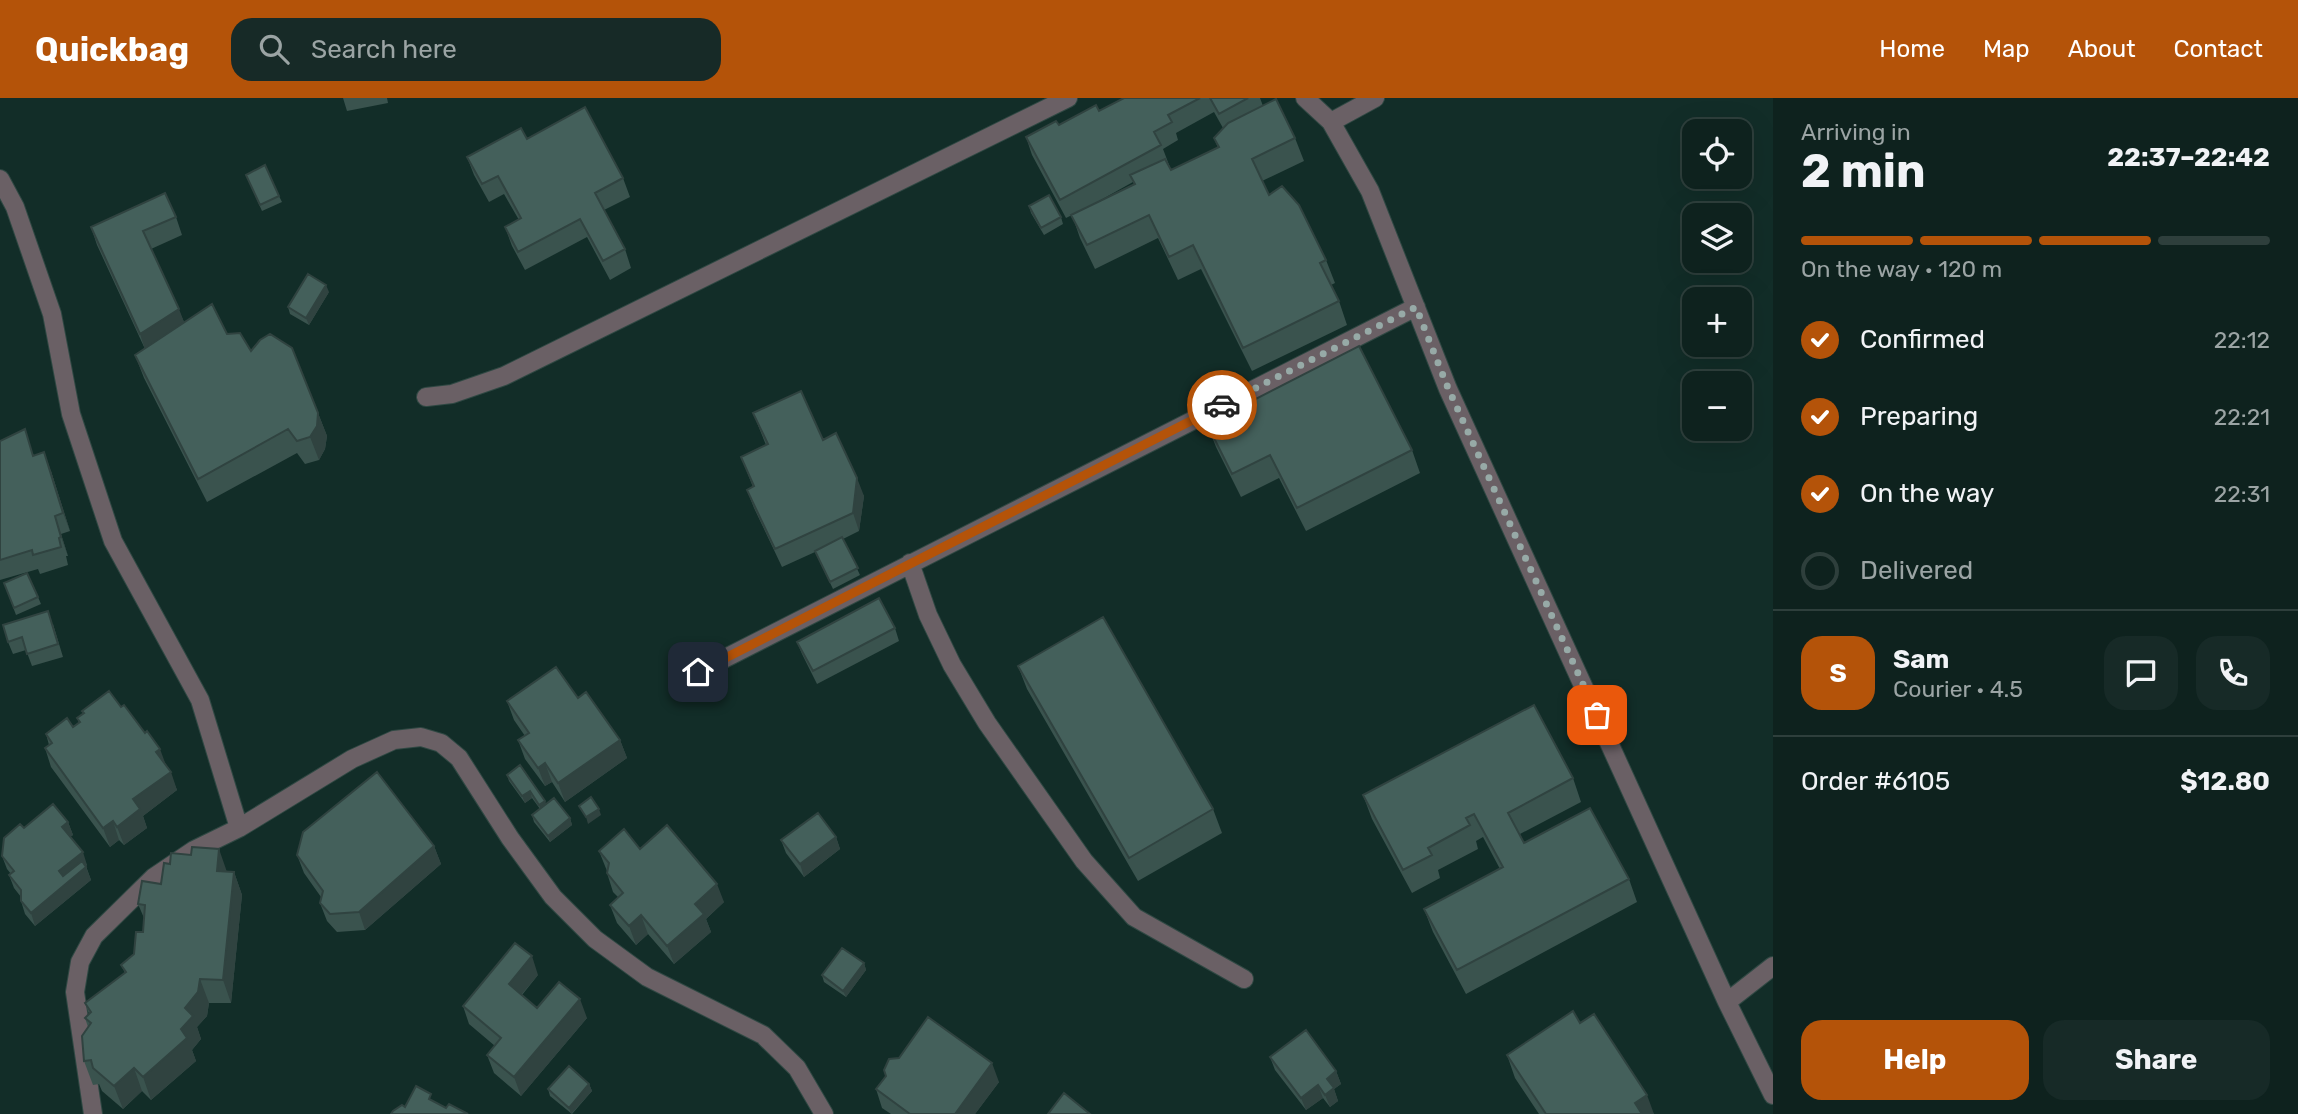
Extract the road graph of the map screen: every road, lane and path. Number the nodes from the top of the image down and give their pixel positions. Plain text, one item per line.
1 (1068, 98) edge
2 (1305, 98) edge
3 (1375, 98) edge
4 (1331, 122) junction
5 (0, 179) edge
6 (1416, 307) junction
7 (426, 397) dead end
8 (910, 563) junction
9 (698, 672) dead end
10 (239, 828) junction
11 (1773, 966) edge
12 (1244, 979) dead end
13 (1727, 1002) junction
14 (1745, 1038) junction
15 (1773, 1068) edge
16 (1773, 1095) edge
17 (93, 1114) edge
18 (824, 1114) edge

1 - 7 street
2 - 4 street
3 - 4 street
4 - 6 street
5 - 10 street
6 - 8 street
6 - 13 street
8 - 9 street
8 - 12 street
10 - 17 street
10 - 18 street
11 - 13 street
13 - 14 street
14 - 15 street
14 - 16 street

